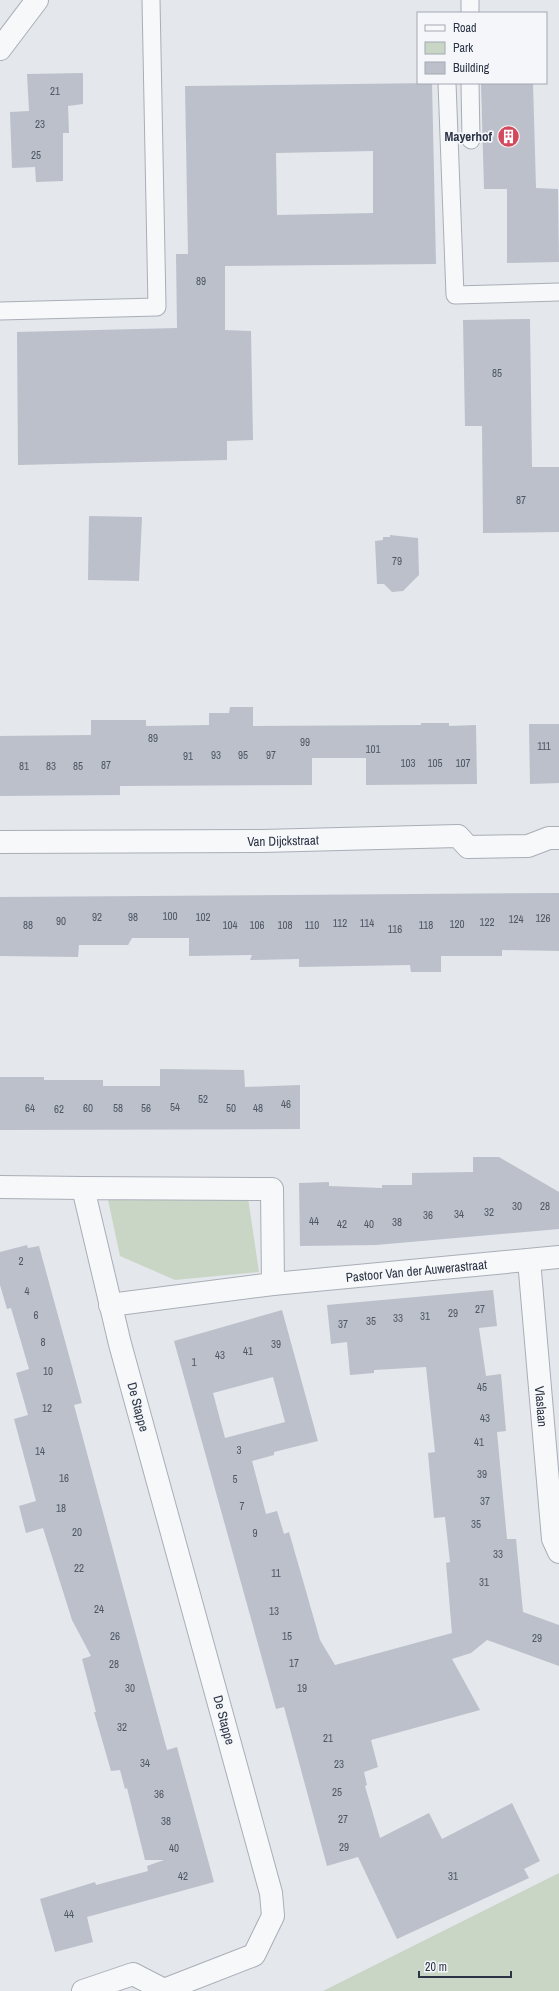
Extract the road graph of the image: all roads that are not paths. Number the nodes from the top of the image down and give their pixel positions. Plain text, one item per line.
1 (37, 0) edge
2 (151, 0) edge
3 (470, 0) edge
4 (470, 12) edge
5 (0, 49) edge
6 (447, 84) edge
7 (470, 84) edge
8 (471, 140) dead end
9 (559, 292) edge
10 (0, 311) edge
11 (559, 838) edge
12 (0, 842) edge
13 (0, 1187) edge
14 (83, 1188) junction
15 (559, 1257) edge
16 (528, 1260) junction
17 (274, 1284) junction
18 (110, 1305) junction
19 (559, 1552) edge
20 (84, 1991) edge

1 - 5 street
2 - 10 lane
3 - 4 lane
6 - 9 lane
7 - 8 lane
11 - 12 street, Van Dijckstraat
13 - 14 street
14 - 17 street
14 - 18 street
15 - 16 street, Pastoor Van der Auwerastraat
16 - 17 street, Pastoor Van der Auwerastraat
16 - 19 street, Vlaslaan
17 - 18 street, Pastoor Van der Auwerastraat
18 - 20 street, De Stappe

